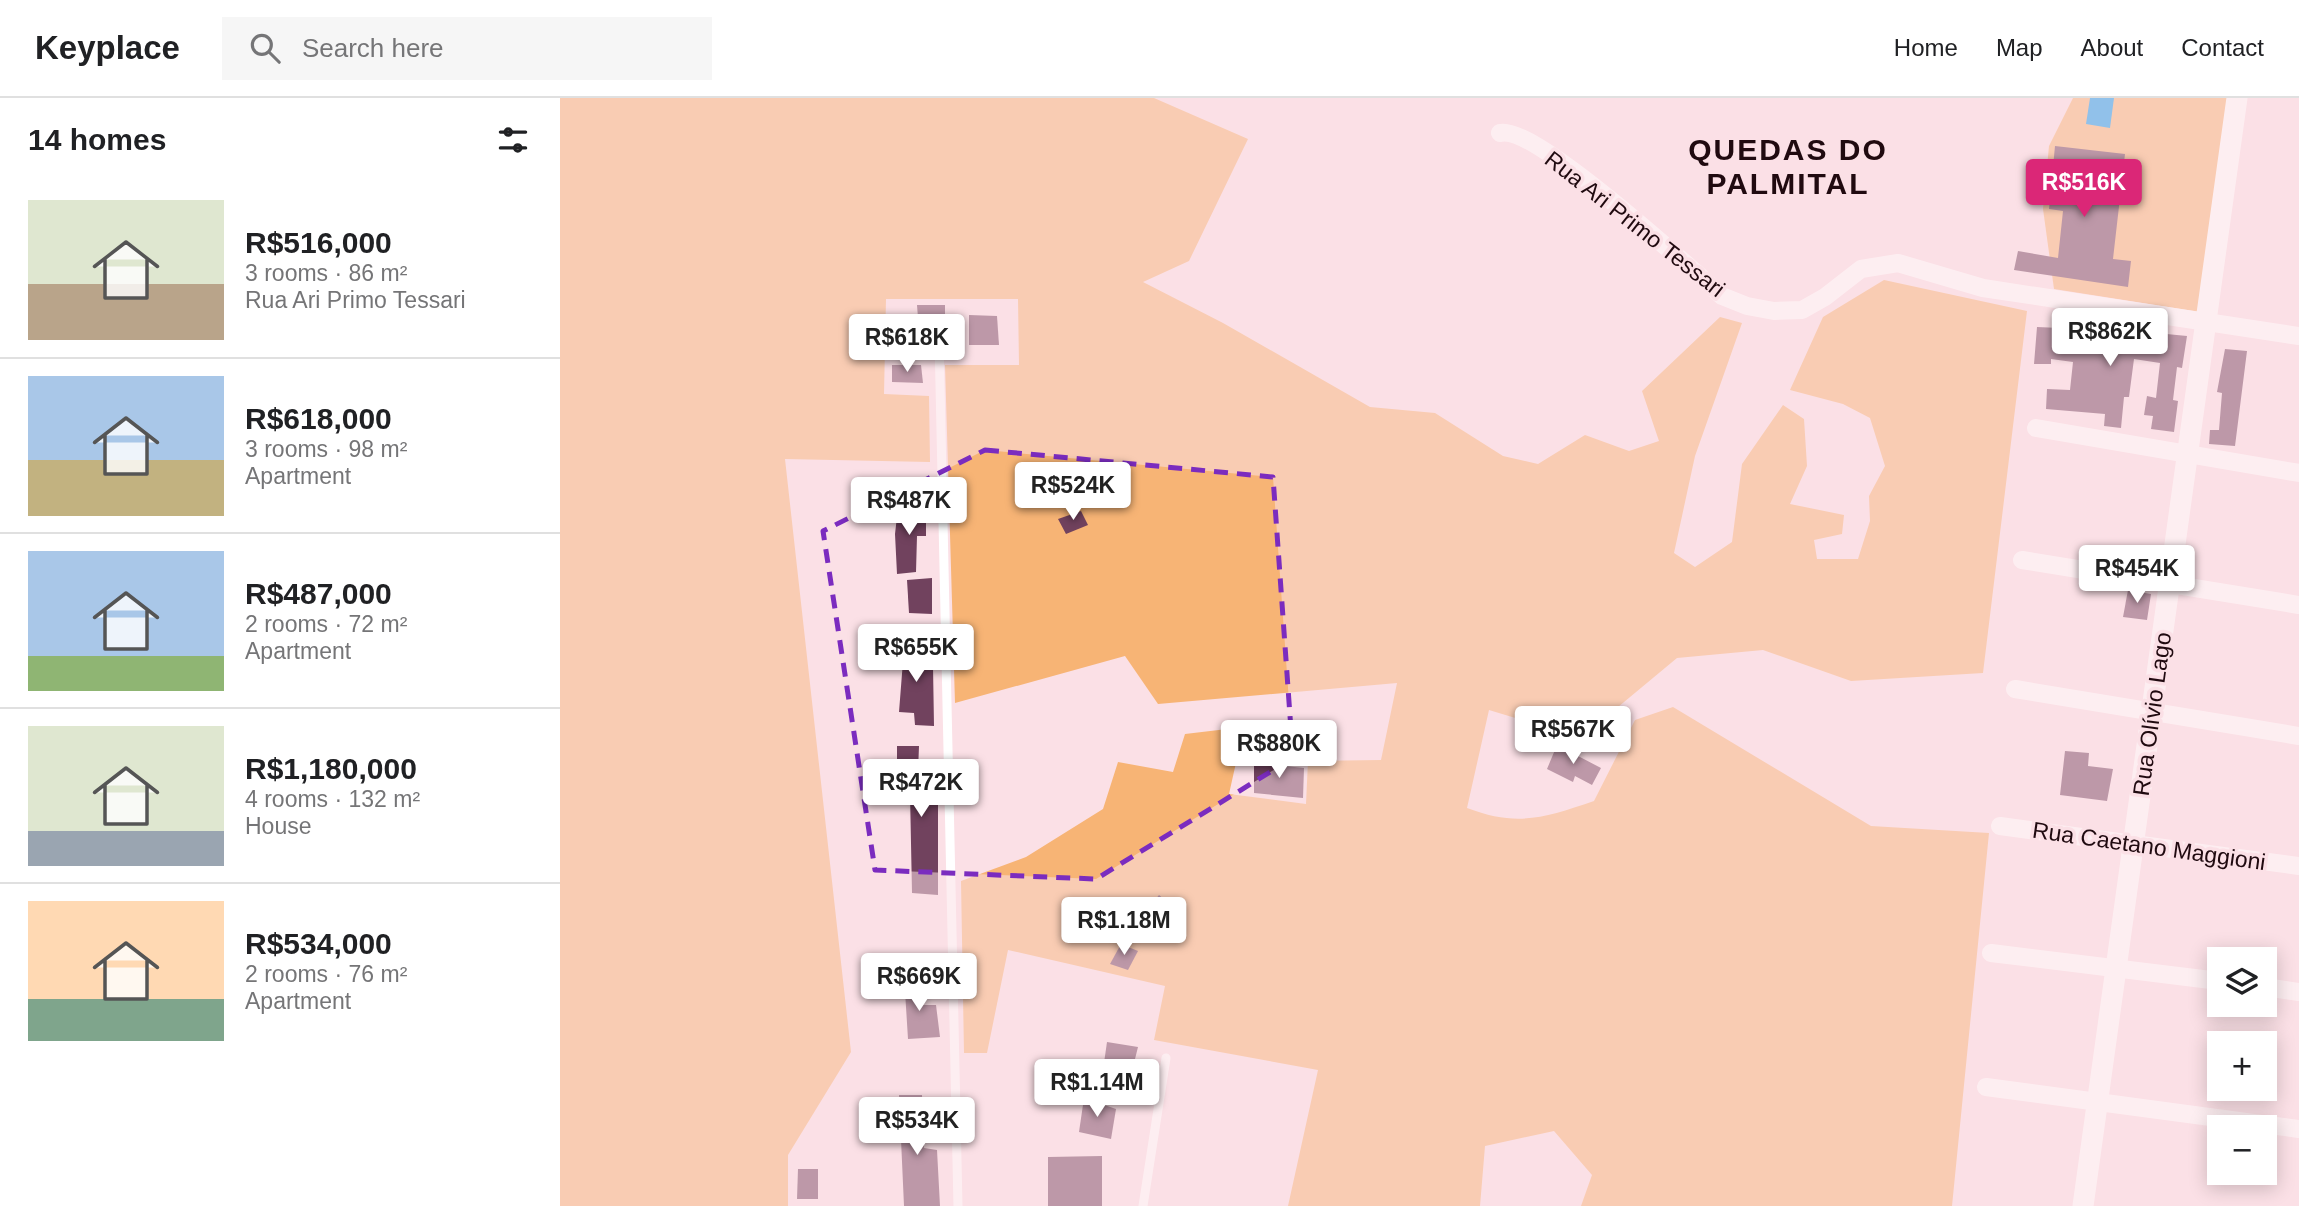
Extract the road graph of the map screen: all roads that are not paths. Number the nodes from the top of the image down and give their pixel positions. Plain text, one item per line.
1 (2237, 98) edge
2 (1500, 133) dead end
3 (2207, 320) junction
4 (2299, 335) edge
5 (939, 339) dead end
6 (2036, 428) dead end
7 (2189, 453) junction
8 (2299, 473) edge
9 (2022, 560) dead end
10 (2171, 584) junction
11 (2299, 605) edge
12 (2015, 689) dead end
13 (2153, 712) junction
14 (2299, 736) edge
15 (2000, 826) dead end
16 (2134, 844) junction
17 (2299, 866) edge
18 (1991, 953) dead end
19 (2117, 969) junction
20 (2207, 980) edge
21 (2277, 989) edge
22 (2299, 992) edge
23 (1166, 1058) dead end
24 (1986, 1087) dead end
25 (2098, 1102) junction
26 (2299, 1129) edge
27 (958, 1206) edge
28 (1143, 1206) edge
29 (2084, 1206) edge

1 - 3 street, Rua Olívio Lago
2 - 3 street, Rua Ari Primo Tessari
3 - 4 street, Rua Ari Primo Tessari
3 - 7 street, Rua Olívio Lago
5 - 27 lane
6 - 7 street
7 - 8 street
7 - 10 street, Rua Olívio Lago
9 - 10 street
10 - 11 street
10 - 13 street, Rua Olívio Lago
12 - 13 street
13 - 14 street
13 - 16 street, Rua Olívio Lago
15 - 16 street, Rua Caetano Maggioni
16 - 17 street, Rua Caetano Maggioni
16 - 19 street, Rua Olívio Lago
18 - 19 street
19 - 20 street
19 - 25 street, Rua Olívio Lago
21 - 22 street
23 - 28 lane
24 - 25 street
25 - 26 street
25 - 29 street, Rua Olívio Lago

